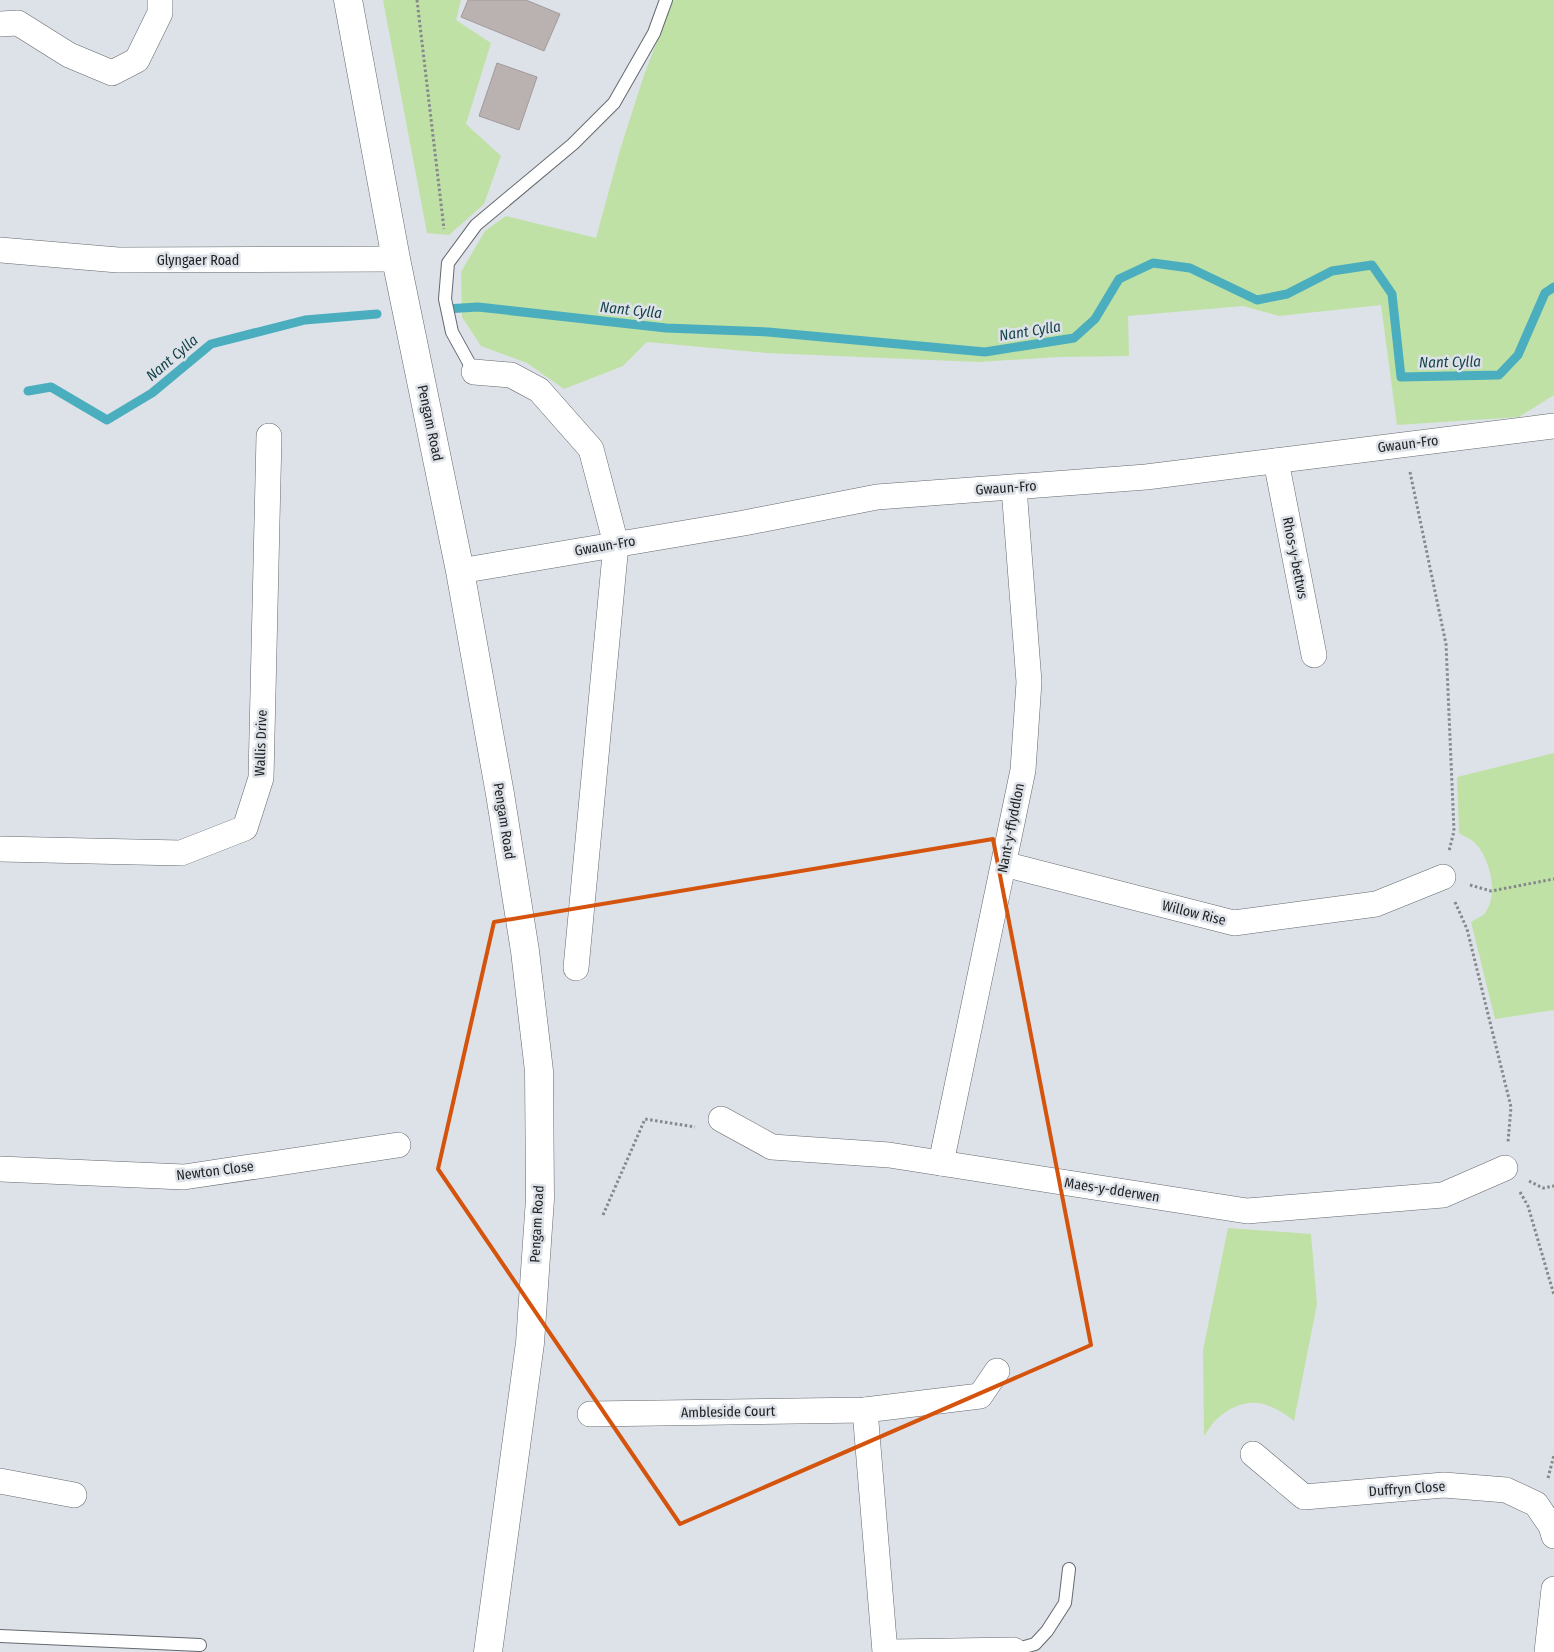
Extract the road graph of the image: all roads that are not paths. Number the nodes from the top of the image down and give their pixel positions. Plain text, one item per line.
1 (160, 0) edge
2 (348, 0) edge
3 (666, 0) edge
4 (0, 24) edge
5 (0, 250) edge
6 (396, 258) junction
7 (474, 372) joint
8 (1554, 426) edge
9 (269, 436) dead end
10 (1276, 460) junction
11 (1014, 488) junction
12 (616, 544) junction
13 (460, 571) junction
14 (1314, 655) dead end
15 (0, 850) edge
16 (1004, 864) junction
17 (1443, 878) road end
18 (576, 968) dead end
19 (721, 1119) road end
20 (398, 1145) dead end
21 (941, 1163) junction
22 (1505, 1168) dead end
23 (0, 1169) edge
24 (997, 1372) dead end
25 (865, 1410) junction
26 (590, 1414) dead end
27 (1253, 1454) dead end
28 (0, 1481) edge
29 (74, 1495) dead end
30 (1554, 1536) edge
31 (1069, 1569) dead end
32 (1554, 1589) edge
33 (0, 1636) edge
34 (200, 1645) dead end
35 (1014, 1650) joint
36 (488, 1652) edge
37 (885, 1652) edge
38 (892, 1652) edge
39 (1547, 1652) edge

1 - 4 street
2 - 6 main road, Pengam Road
3 - 7 lane
5 - 6 street, Glyngaer Road
6 - 13 main road, Pengam Road
7 - 12 street
8 - 10 street, Gwaun-Fro
9 - 15 street, Wallis Drive
10 - 11 street, Gwaun-Fro
10 - 14 street, Rhos-y-bettws
11 - 12 street, Gwaun-Fro
11 - 16 street, Nant-y-ffyddlon
12 - 13 street, Gwaun-Fro
12 - 18 street
13 - 36 main road, Pengam Road
16 - 17 street, Willow Rise
16 - 21 street, Nant-y-ffyddlon
19 - 21 street, Maes-y-dderwen
20 - 23 street, Newton Close
21 - 22 street, Maes-y-dderwen
24 - 25 street, Ambleside Court
25 - 26 street, Ambleside Court
25 - 37 street
27 - 30 street, Duffryn Close
28 - 29 street
31 - 35 lane
32 - 39 street
33 - 34 lane
35 - 38 street

